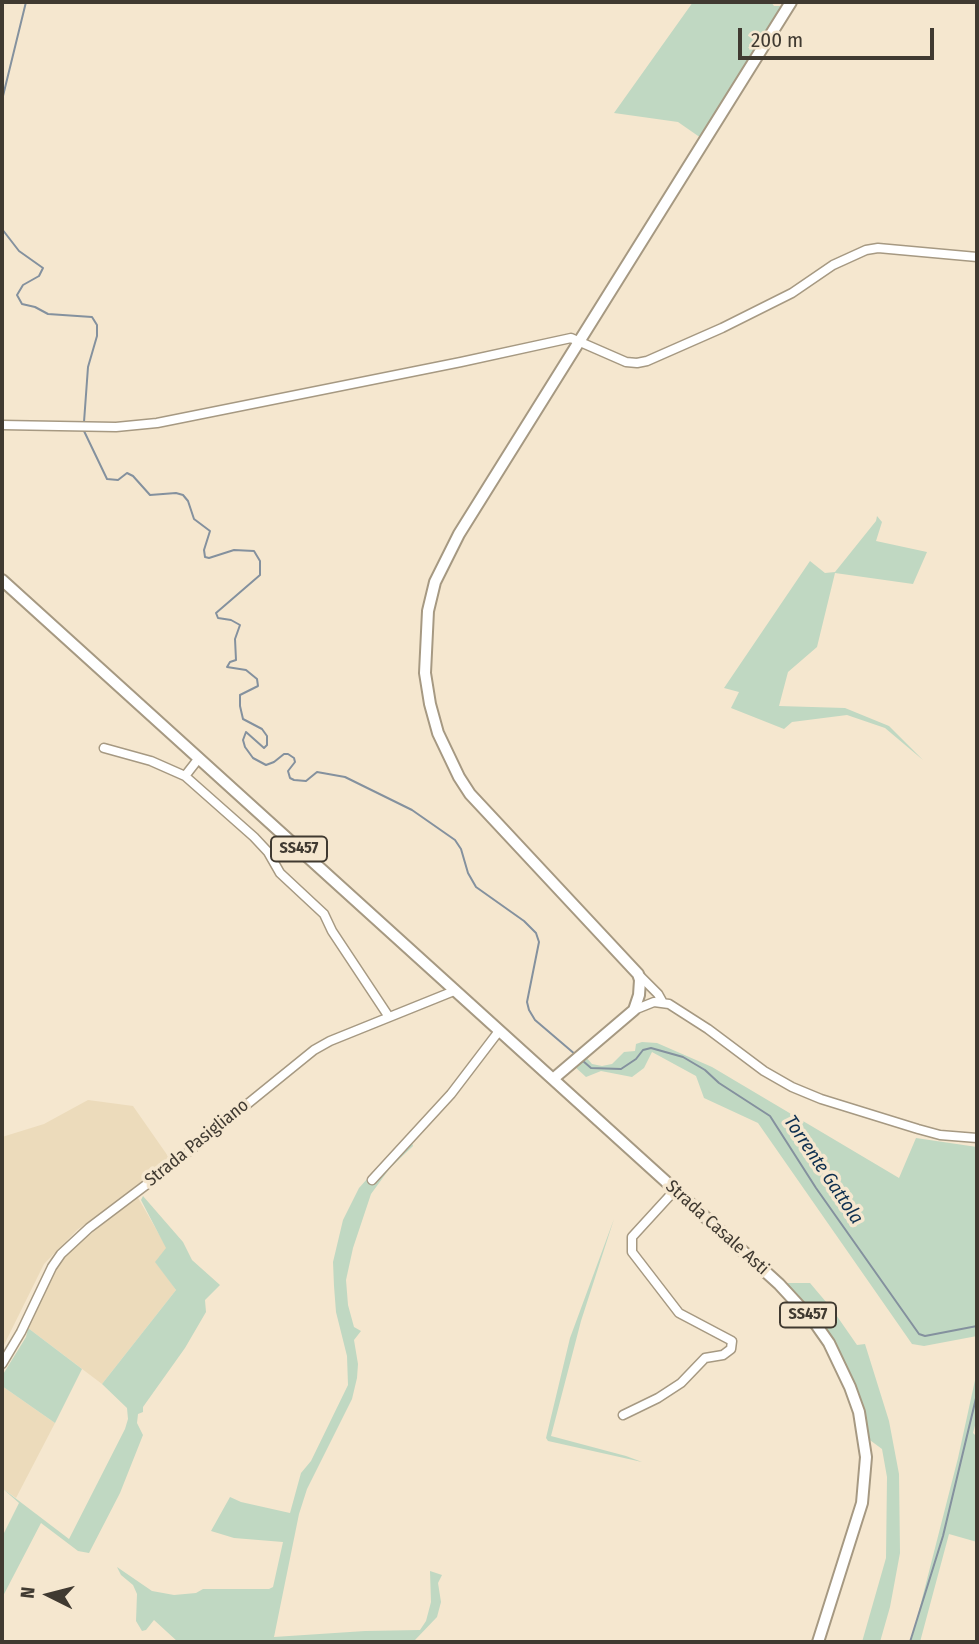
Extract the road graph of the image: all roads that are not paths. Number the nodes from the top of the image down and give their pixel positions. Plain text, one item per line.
1 (791, 2) edge
2 (977, 257) edge
3 (580, 341) junction
4 (2, 425) edge
5 (2, 580) edge
6 (104, 748) dead end
7 (199, 758) junction
8 (185, 776) junction
9 (638, 974) junction
10 (454, 991) junction
11 (663, 1003) junction
12 (634, 1010) junction
13 (389, 1017) junction
14 (499, 1031) junction
15 (552, 1079) junction
16 (977, 1138) edge
17 (372, 1180) dead end
18 (675, 1190) junction
19 (2, 1364) edge
20 (623, 1415) dead end
21 (818, 1642) edge

1 - 3 main road
2 - 3 street
3 - 4 street
3 - 9 main road
5 - 7 main road, SS457
6 - 8 street
7 - 8 street
7 - 10 main road, SS457
8 - 13 street
9 - 11 street
9 - 12 main road
10 - 13 street, Strada Pasigliano
10 - 14 main road, SS457
11 - 12 street
11 - 16 street
12 - 15 main road
13 - 19 street, Strada Pasigliano
14 - 15 main road, SS457
14 - 17 street
15 - 18 main road, Strada Casale Asti / SS457
18 - 20 street
18 - 21 main road, Strada Casale Asti / SS457

